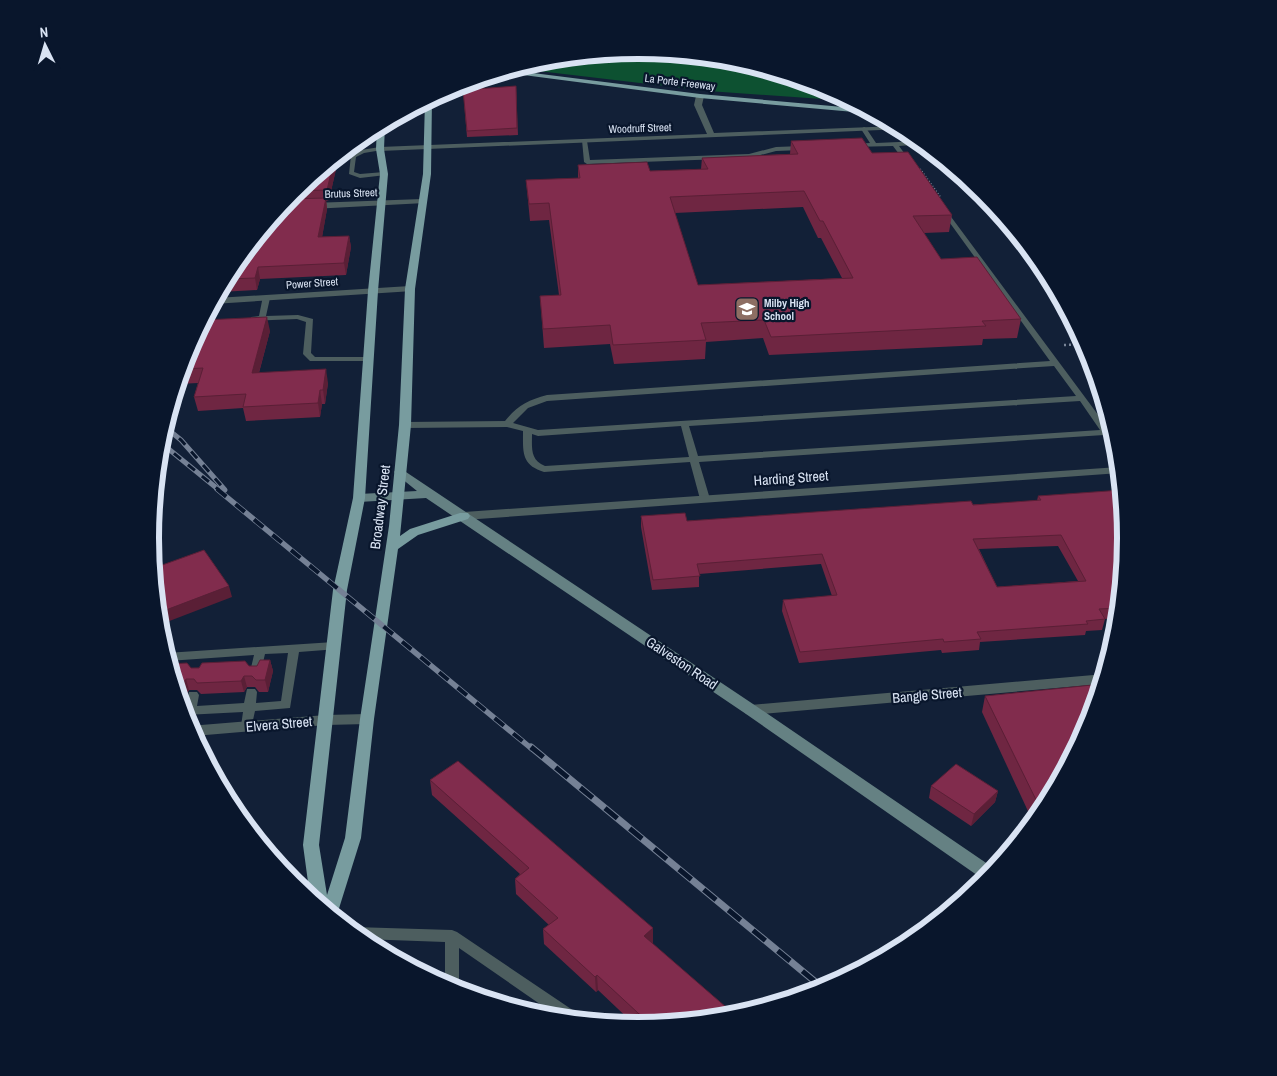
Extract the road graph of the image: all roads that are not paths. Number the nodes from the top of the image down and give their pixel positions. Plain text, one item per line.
1 (519, 74) edge
2 (700, 96) junction
3 (429, 107) edge
4 (854, 110) edge
5 (887, 128) edge
6 (864, 129) junction
7 (379, 135) edge
8 (712, 136) junction
9 (584, 141) junction
10 (910, 143) edge
11 (894, 144) junction
12 (874, 145) junction
13 (845, 146) edge
14 (428, 148) junction
15 (806, 148) edge
16 (380, 150) junction
17 (912, 168) edge
18 (384, 174) junction
19 (422, 201) junction
20 (381, 203) junction
21 (300, 206) edge
22 (941, 207) edge
23 (410, 289) junction
24 (373, 291) junction
25 (266, 298) junction
26 (222, 301) edge
27 (262, 319) junction
28 (243, 320) edge
29 (368, 359) junction
30 (1056, 363) junction
31 (1082, 398) junction
32 (508, 424) junction
33 (684, 424) junction
34 (405, 425) junction
35 (528, 430) junction
36 (1106, 432) joint
37 (694, 459) junction
38 (1113, 470) edge
39 (400, 472) junction
40 (428, 494) junction
41 (397, 496) junction
42 (360, 498) junction
43 (705, 499) junction
44 (464, 516) junction
45 (391, 548) junction
46 (334, 646) junction
47 (294, 649) junction
48 (260, 651) junction
49 (175, 658) edge
50 (256, 672) edge
51 (1096, 680) edge
52 (252, 692) dead end
53 (193, 695) dead end
54 (190, 704) edge
55 (249, 707) junction
56 (751, 710) junction
57 (192, 711) edge
58 (368, 719) junction
59 (326, 720) junction
60 (247, 726) junction
61 (200, 730) edge
62 (983, 870) edge
63 (318, 894) edge
64 (332, 906) edge
65 (368, 933) edge
66 (452, 936) junction
67 (452, 980) edge
68 (560, 1010) edge

1 - 2 main road, La Porte Freeway
2 - 4 main road, La Porte Freeway
2 - 8 street
3 - 14 main road, Broadway Street
5 - 6 street, Woodruff Street
6 - 8 street, Woodruff Street
6 - 12 lane
7 - 16 main road, Broadway Street
8 - 9 street, Woodruff Street
9 - 14 street, Woodruff Street
9 - 15 lane
10 - 11 lane
11 - 12 lane
11 - 17 lane
12 - 13 lane
14 - 16 street, Woodruff Street
14 - 19 main road, Broadway Street
16 - 18 main road, Broadway Street
16 - 18 lane
18 - 20 main road, Broadway Street
19 - 20 street, Brutus Street
19 - 23 main road, Broadway Street
20 - 21 street, Brutus Street
20 - 24 main road, Broadway Street
22 - 30 lane
23 - 24 street, Power Street
23 - 34 main road, Broadway Street
24 - 25 street, Power Street
24 - 29 main road, Broadway Street
25 - 26 street, Power Street
25 - 27 lane
27 - 28 lane
27 - 29 lane
29 - 42 main road, Broadway Street
30 - 31 lane
30 - 32 lane
31 - 33 lane
31 - 36 lane
32 - 34 lane
32 - 35 lane
33 - 35 lane
33 - 37 lane
34 - 39 main road, Broadway Street
35 - 37 lane
36 - 37 lane
37 - 43 lane
38 - 43 street, Harding Street
39 - 40 main road, Galveston Road
39 - 41 main road, Broadway Street
40 - 41 main road
40 - 44 main road, Galveston Road
41 - 42 main road
41 - 45 main road, Broadway Street
42 - 46 main road, Broadway Street
43 - 44 street, Harding Street
44 - 45 main road
44 - 56 main road, Galveston Road
45 - 58 main road, Broadway Street
46 - 47 lane
46 - 59 main road, Broadway Street
47 - 48 lane
47 - 55 lane
48 - 49 lane
48 - 50 lane
51 - 56 street, Bangle Street
52 - 55 lane
53 - 54 lane
55 - 57 lane
55 - 60 lane
56 - 62 main road, Galveston Road
58 - 59 street, Elvera Street
58 - 64 main road, Broadway Street
59 - 60 street, Elvera Street
59 - 63 main road, Broadway Street
60 - 61 street, Elvera Street
65 - 66 lane
66 - 67 lane
66 - 68 lane

